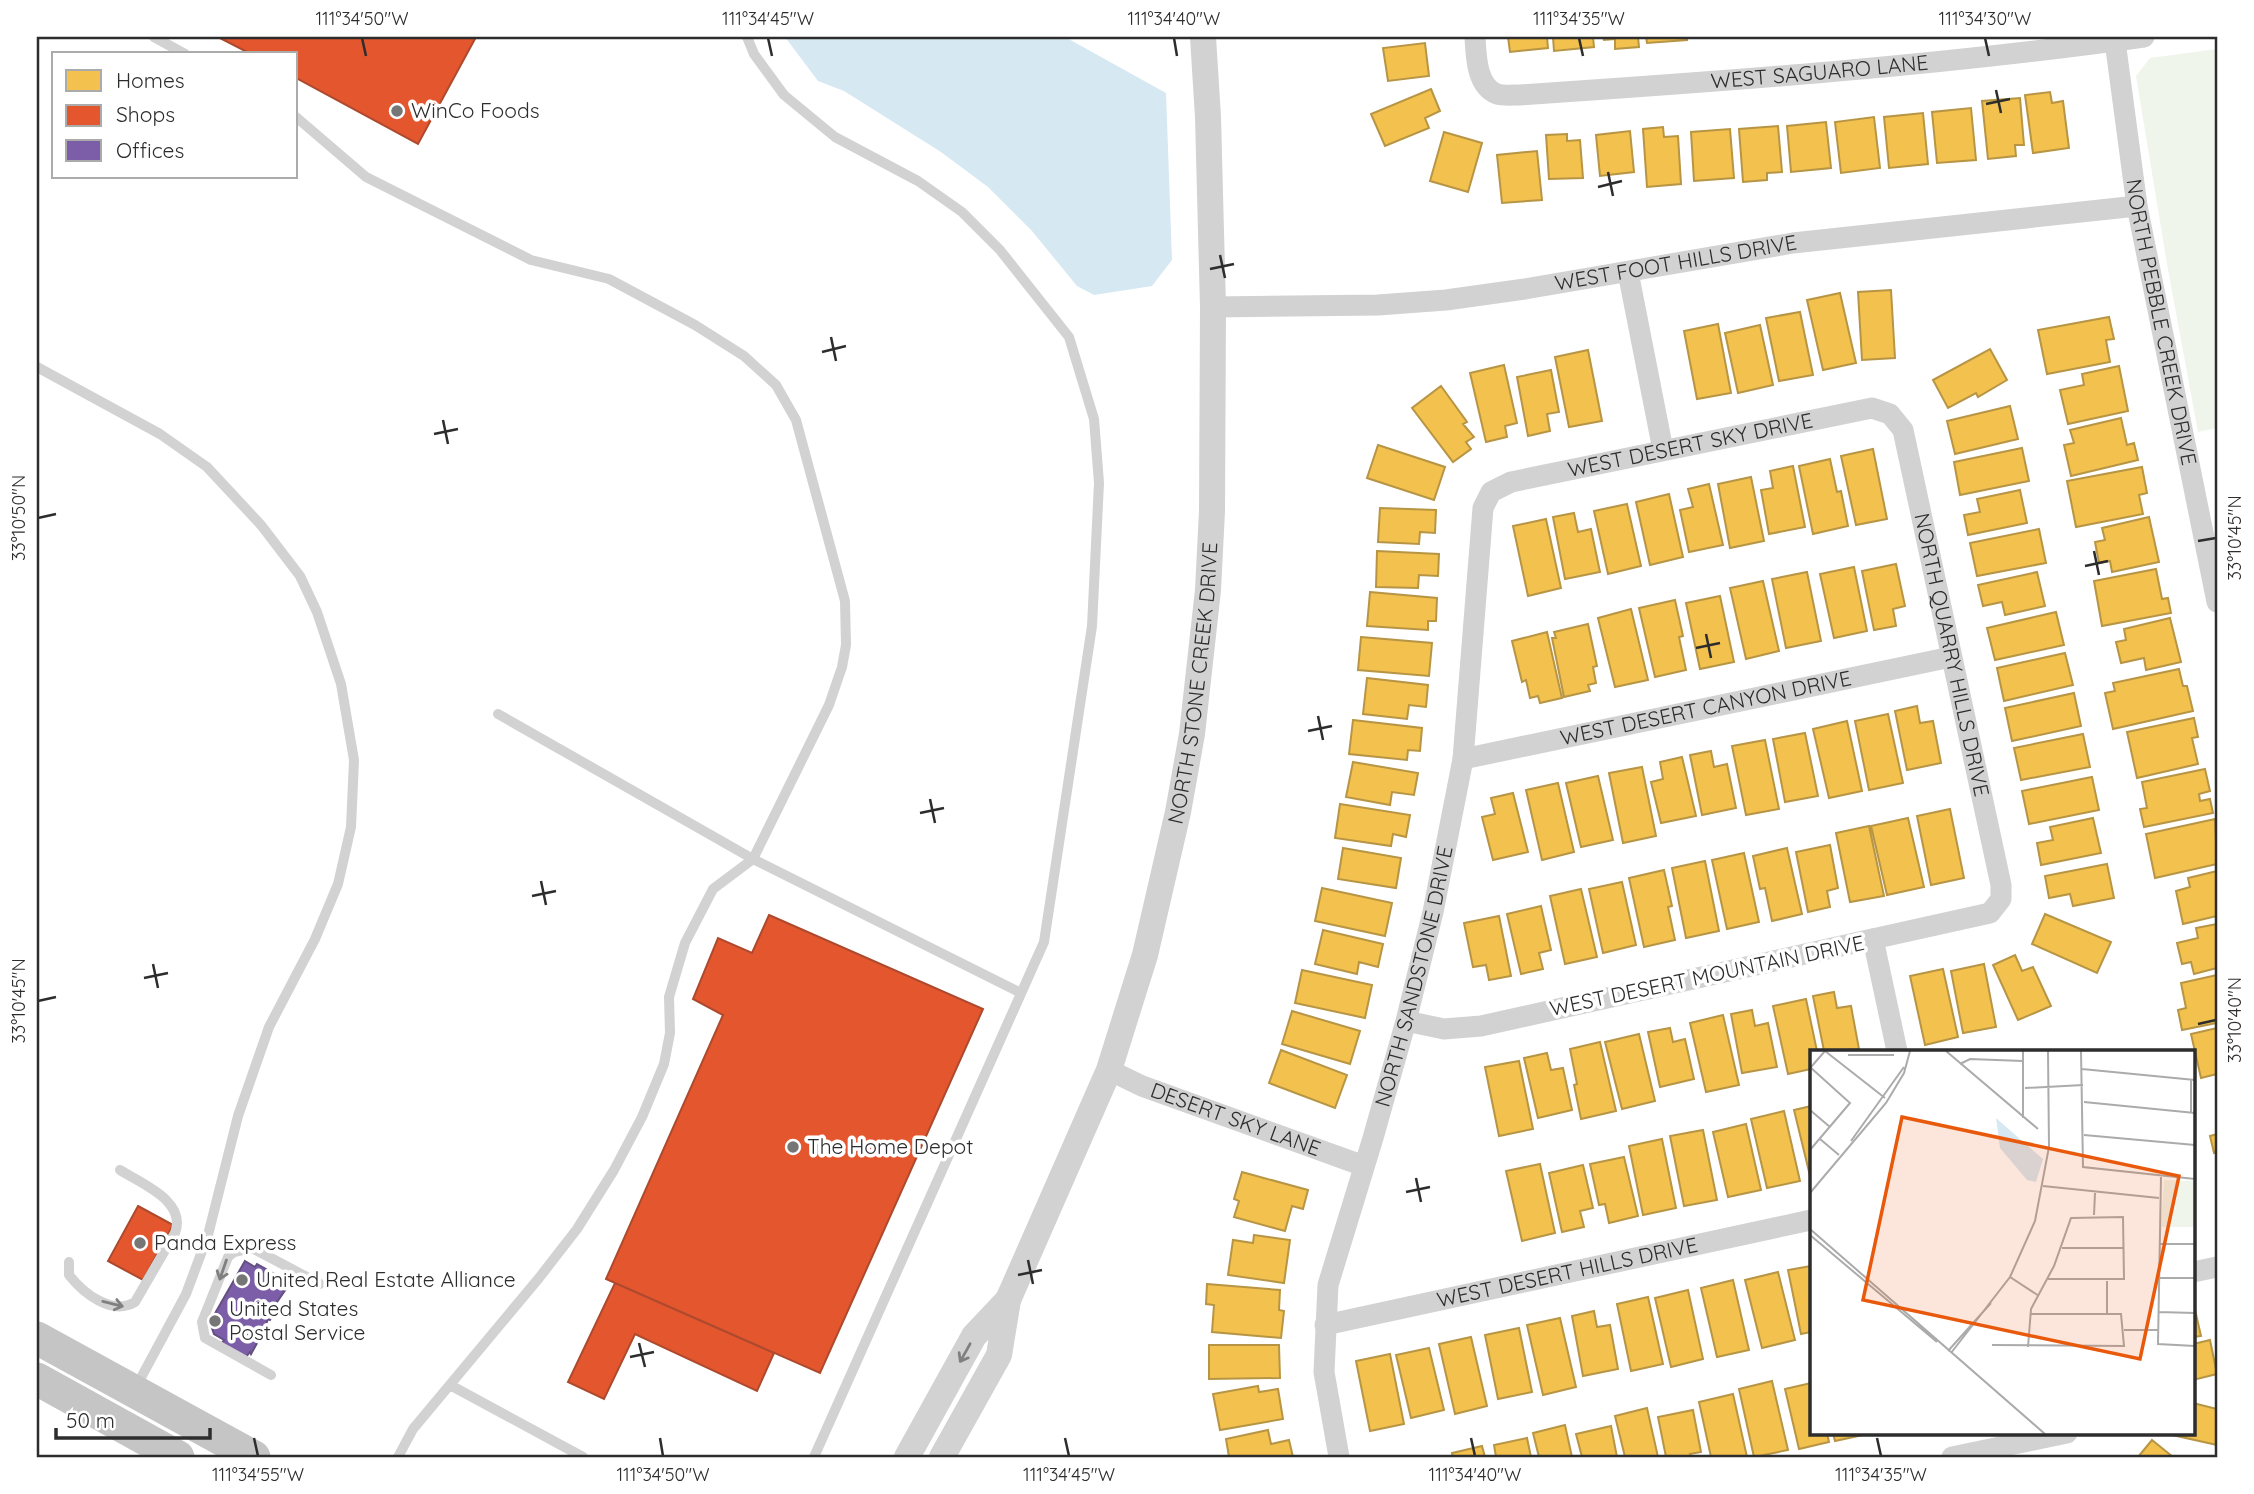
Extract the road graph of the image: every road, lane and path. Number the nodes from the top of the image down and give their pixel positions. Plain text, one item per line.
1 (153, 37) edge
2 (747, 37) edge
3 (1203, 37) edge
4 (1475, 37) edge
5 (2144, 37) edge
6 (2115, 41) junction
7 (181, 52) edge
8 (298, 119) edge
9 (2137, 206) junction
10 (1628, 272) junction
11 (1213, 307) junction
12 (37, 367) edge
13 (1890, 414) joint
14 (1663, 450) junction
15 (1491, 492) joint
16 (2214, 567) edge
17 (2217, 602) edge
18 (1951, 657) junction
19 (498, 713) dead end
20 (1464, 759) junction
21 (753, 859) junction
22 (2001, 899) joint
23 (1873, 939) junction
24 (1021, 993) junction
25 (1406, 1021) junction
26 (1897, 1050) edge
27 (1110, 1070) junction
28 (1364, 1166) junction
29 (120, 1170) dead end
30 (1810, 1220) edge
31 (69, 1262) dead end
32 (2217, 1267) edge
33 (2194, 1272) edge
34 (320, 1284) dead end
35 (1008, 1300) junction
36 (1325, 1325) junction
37 (37, 1338) edge
38 (271, 1375) dead end
39 (37, 1380) edge
40 (450, 1385) junction
41 (134, 1391) junction
42 (2062, 1434) edge
43 (178, 1457) edge
44 (254, 1457) edge
45 (398, 1457) edge
46 (583, 1457) edge
47 (814, 1457) edge
48 (906, 1457) edge
49 (942, 1457) edge
50 (1339, 1457) edge
51 (1952, 1457) edge

1 - 7 lane
2 - 24 lane
3 - 11 street, NORTH STONE CREEK DRIVE
4 - 6 street, WEST SAGUARO LANE
5 - 6 street, WEST SAGUARO LANE
6 - 9 street, NORTH PEBBLE CREEK DRIVE
8 - 21 lane
9 - 10 street, WEST FOOT HILLS DRIVE
9 - 16 street, NORTH PEBBLE CREEK DRIVE
10 - 11 street, WEST FOOT HILLS DRIVE
10 - 14 street
11 - 27 street, NORTH STONE CREEK DRIVE
12 - 41 lane
13 - 14 street, WEST DESERT SKY DRIVE
13 - 18 street, NORTH QUARRY HILLS DRIVE
14 - 15 street, WEST DESERT SKY DRIVE
15 - 20 street, NORTH SANDSTONE DRIVE
16 - 17 street, NORTH PEBBLE CREEK DRIVE
18 - 20 street, WEST DESERT CANYON DRIVE
18 - 22 street, NORTH QUARRY HILLS DRIVE
19 - 21 lane
20 - 25 street, NORTH SANDSTONE DRIVE
21 - 24 lane
21 - 40 lane
22 - 23 street, WEST DESERT MOUNTAIN DRIVE
23 - 25 street, WEST DESERT MOUNTAIN DRIVE
23 - 26 street
24 - 47 lane
25 - 28 street, NORTH SANDSTONE DRIVE
27 - 28 street, DESERT SKY LANE
27 - 35 street, NORTH STONE CREEK DRIVE
28 - 36 street, NORTH SANDSTONE DRIVE
31 -> 29 lane
30 - 36 street, WEST DESERT HILLS DRIVE
32 - 33 street
34 -> 38 lane
35 -> 48 street, NORTH STONE CREEK DRIVE
35 - 49 street, NORTH STONE CREEK DRIVE
36 - 50 street, NORTH SANDSTONE DRIVE
37 - 41 main road
39 - 43 main road
40 - 45 lane
40 - 46 lane
41 - 44 main road
42 - 51 street

